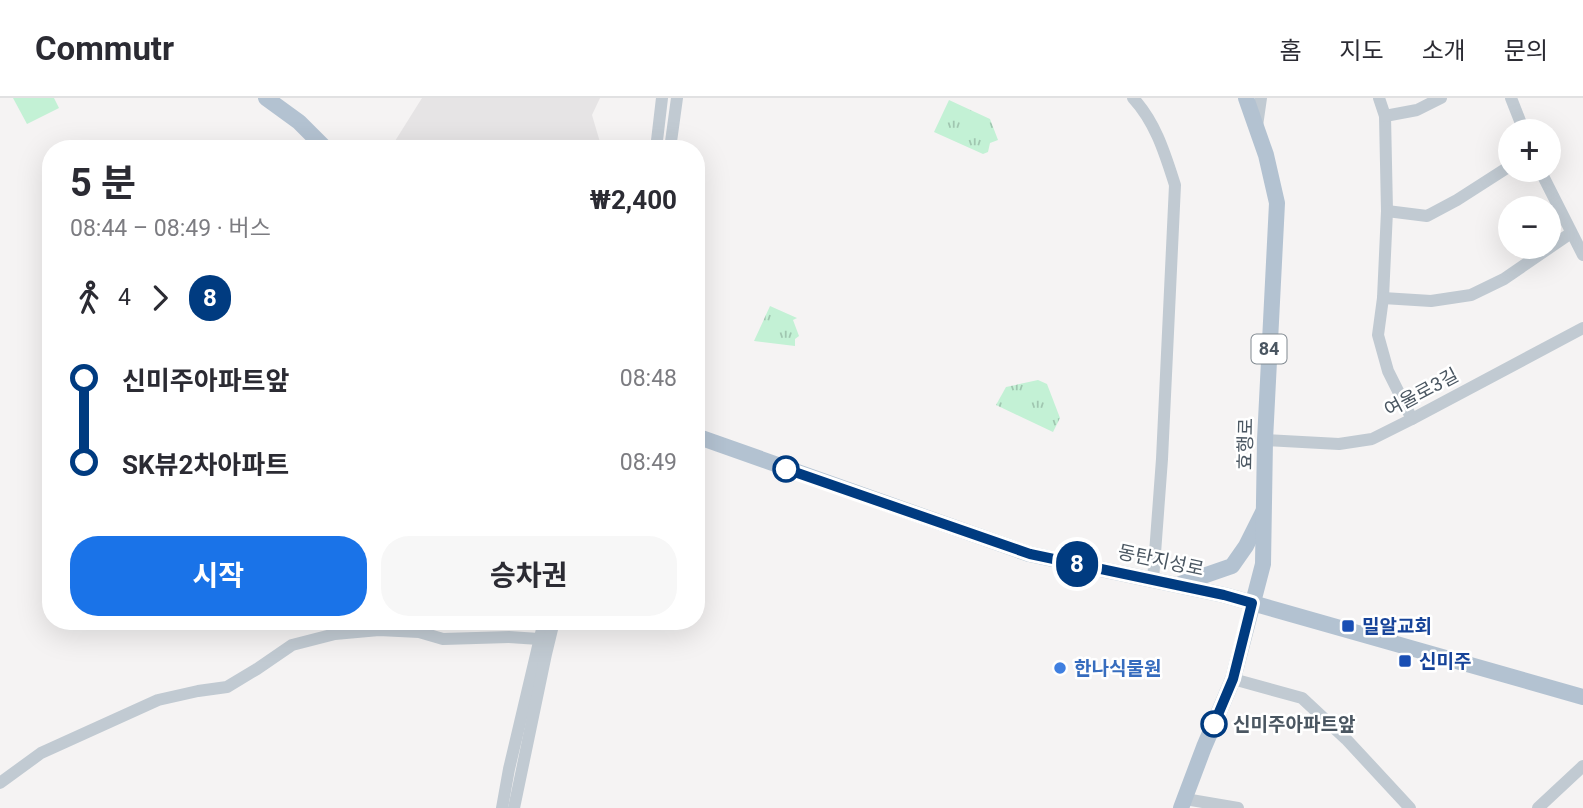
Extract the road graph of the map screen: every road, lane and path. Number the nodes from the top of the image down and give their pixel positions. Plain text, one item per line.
1 (266, 98) edge
2 (662, 98) edge
3 (677, 98) edge
4 (1133, 98) edge
5 (1246, 98) edge
6 (1261, 98) edge
7 (1380, 98) edge
8 (1441, 98) edge
9 (1511, 98) edge
10 (1385, 116) junction
11 (1519, 119) edge
12 (1257, 127) junction
13 (317, 140) edge
14 (657, 140) edge
15 (671, 140) edge
16 (1498, 174) edge
17 (1546, 182) edge
18 (1387, 211) junction
19 (1571, 233) junction
20 (1583, 255) edge
21 (1383, 298) junction
22 (1583, 328) edge
23 (1412, 419) junction
24 (705, 439) edge
25 (1265, 440) junction
26 (1265, 506) junction
27 (1153, 580) junction
28 (1176, 585) junction
29 (1252, 603) junction
30 (542, 630) edge
31 (552, 630) edge
32 (540, 639) junction
33 (1233, 679) junction
34 (1583, 697) edge
35 (1583, 766) edge
36 (0, 783) edge
37 (1186, 797) edge
38 (502, 808) edge
39 (514, 808) edge
40 (1238, 808) edge
41 (1410, 808) edge
42 (1538, 808) edge

1 - 13 main road
2 - 14 street
3 - 15 street
4 - 27 street
5 - 12 main road, 효행로 / 84
6 - 12 street
7 - 10 street
8 - 10 street
9 - 11 street
10 - 18 street
12 - 25 main road, 효행로 / 84
16 - 18 street
17 - 19 street
18 - 21 street
19 - 20 street
19 - 21 street
21 - 23 street
22 - 23 street, 여울로3길
23 - 25 street, 여울로3길
24 - 27 main road, 동탄지성로
25 - 26 main road, 효행로 / 84
26 - 28 main road
26 - 29 main road, 효행로 / 84
27 - 28 main road, 동탄지성로
28 - 29 main road, 동탄지성로
29 - 33 main road, 효행로 / 84
29 - 34 main road, 동탄지성로
30 - 32 street
31 - 39 street
32 - 36 street
32 - 38 street
33 - 37 main road, 효행로 / 84
33 - 41 street
35 - 42 street
37 - 40 street

